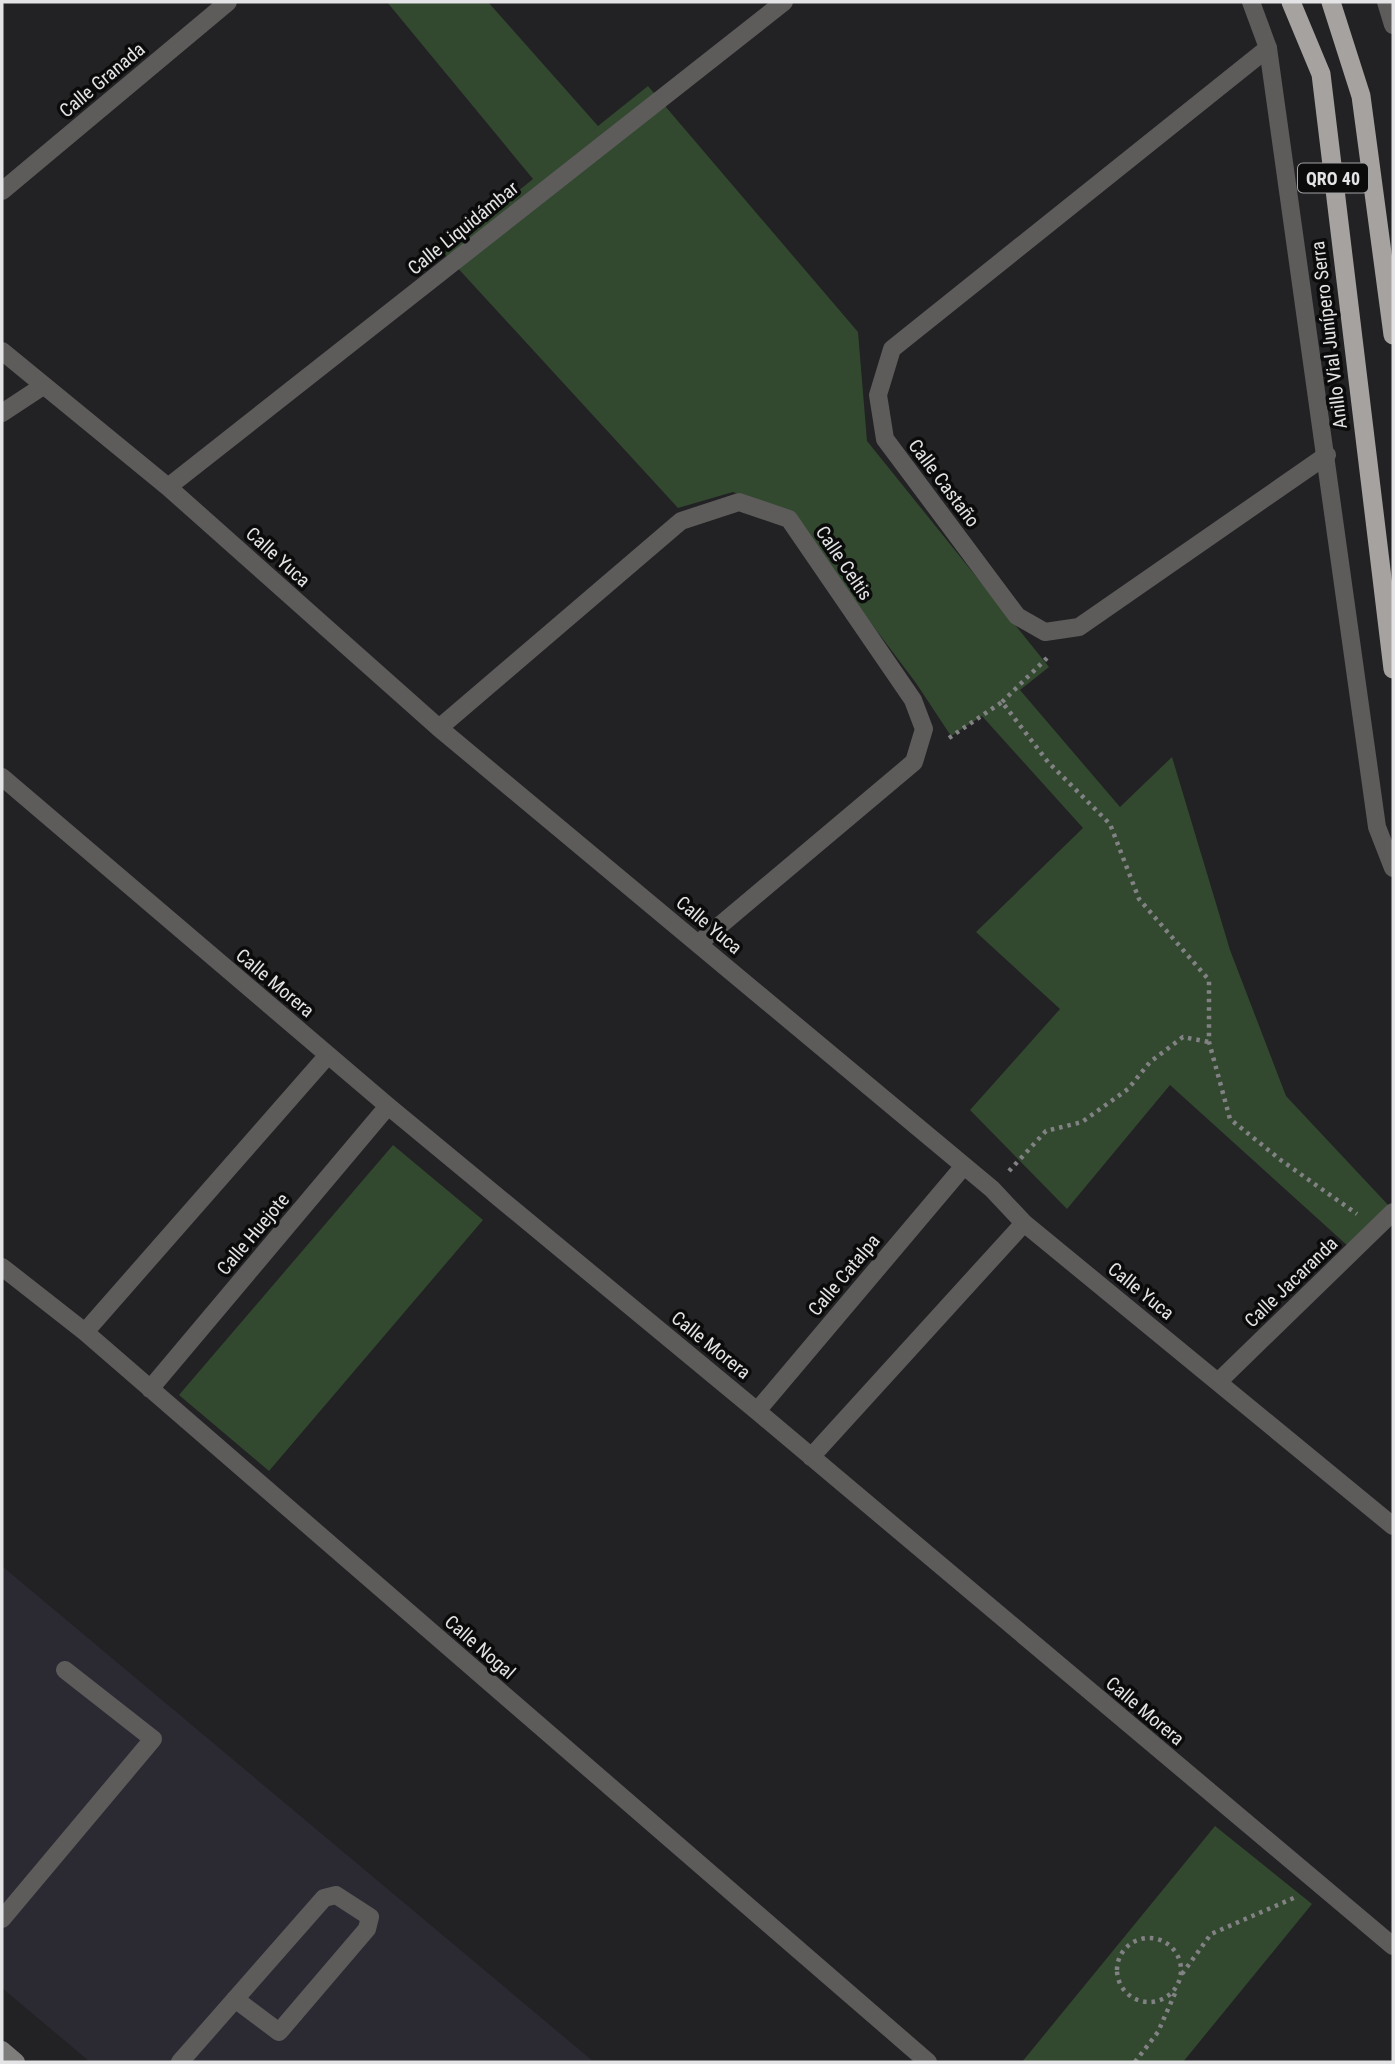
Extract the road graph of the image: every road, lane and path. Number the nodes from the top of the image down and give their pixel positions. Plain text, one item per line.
1 (228, 2) edge
2 (784, 2) edge
3 (1251, 2) edge
4 (1291, 2) edge
5 (1331, 2) edge
6 (1386, 2) edge
7 (1393, 23) edge
8 (1268, 48) junction
9 (2, 191) edge
10 (1375, 199) junction
11 (1393, 240) edge
12 (1393, 335) edge
13 (2, 351) edge
14 (43, 386) junction
15 (2, 412) edge
16 (1327, 455) junction
17 (168, 487) junction
18 (1079, 627) junction
19 (1393, 669) edge
20 (1002, 702) junction
21 (439, 728) junction
22 (914, 762) junction
23 (2, 777) edge
24 (1393, 868) edge
25 (699, 943) junction
26 (1209, 1042) junction
27 (328, 1055) junction
28 (388, 1107) junction
29 (963, 1167) junction
30 (992, 1189) junction
31 (1393, 1212) edge
32 (1024, 1223) junction
33 (1377, 1227) junction
34 (2, 1267) edge
35 (85, 1332) junction
36 (1218, 1381) junction
37 (150, 1389) junction
38 (757, 1411) junction
39 (811, 1457) junction
40 (1393, 1526) edge
41 (65, 1670) dead end
42 (1321, 1887) junction
43 (2, 1919) edge
44 (1393, 1946) edge
45 (1182, 1974) junction
46 (1178, 1985) junction
47 (235, 1999) junction
48 (2, 2050) edge
49 (16, 2062) edge
50 (180, 2062) edge
51 (928, 2062) edge
52 (1135, 2062) edge

1 - 9 street, Calle Granada
2 - 17 street, Calle Liquidámbar
3 - 8 street
4 - 19 highway, Anillo Vial Junípero Serra / QRO 40
5 - 10 highway, QRO 40
6 - 7 street
8 - 16 street
8 - 18 street, Calle Castaño
10 - 11 highway
10 - 12 highway, QRO 40
13 - 14 street, Calle Yuca
14 - 15 street
14 - 17 street, Calle Yuca
16 - 18 street, Calle Castaño
16 - 24 street
17 - 21 street, Calle Yuca
18 - 20 path
20 - 22 path
20 - 26 path
21 - 22 street, Calle Celtis
21 - 25 street, Calle Yuca
22 - 25 street
23 - 27 street, Calle Morera
25 - 29 street, Calle Yuca
26 - 30 path
26 - 33 path
27 - 28 street, Calle Morera
27 - 35 street
28 - 37 street, Calle Huejote
28 - 38 street, Calle Morera
29 - 30 street, Calle Yuca
29 - 38 street, Calle Catalpa
30 - 32 street, Calle Yuca
31 - 33 street, Calle Jacaranda
32 - 36 street, Calle Yuca
32 - 39 street
33 - 36 street, Calle Jacaranda
34 - 35 street, Calle Nogal
35 - 37 street, Calle Nogal
36 - 40 street, Calle Yuca
37 - 51 street, Calle Nogal
38 - 39 street, Calle Morera
39 - 42 street, Calle Morera
41 - 43 street
42 - 44 street, Calle Morera
42 - 45 path
45 - 46 path
45 - 46 path
46 - 52 path
47 - 47 street
47 - 50 street
48 - 49 main road

